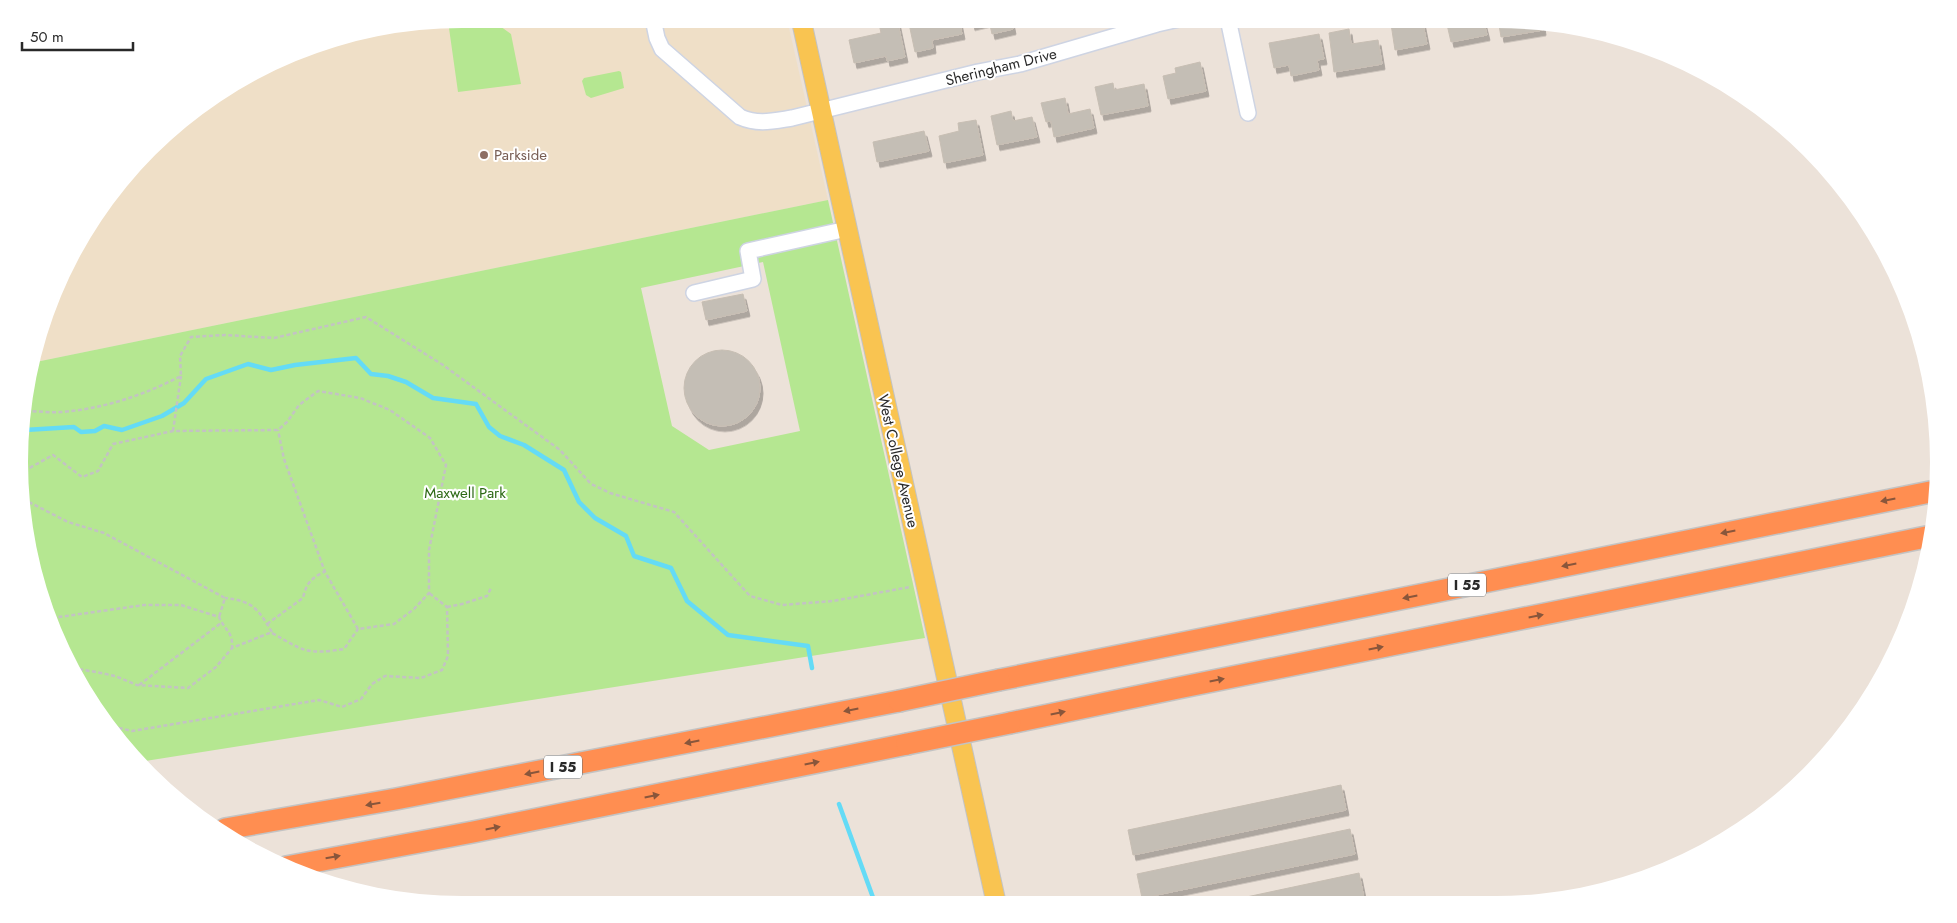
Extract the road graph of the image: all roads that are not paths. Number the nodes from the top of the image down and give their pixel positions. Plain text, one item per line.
1 (655, 28) edge
2 (803, 28) edge
3 (1144, 28) edge
4 (1230, 28) edge
5 (821, 110) junction
6 (1248, 113) dead end
7 (847, 229) junction
8 (694, 293) dead end
9 (1929, 492) edge
10 (1922, 538) edge
11 (230, 828) edge
12 (299, 864) edge
13 (995, 896) edge

1 - 5 street, Sheringham Drive
2 - 5 main road, West College Avenue
3 - 5 street, Sheringham Drive
4 - 6 street
5 - 7 main road, West College Avenue
7 - 8 street
7 - 13 main road, West College Avenue
9 -> 11 highway, I 55, bridge
12 -> 10 highway, bridge

